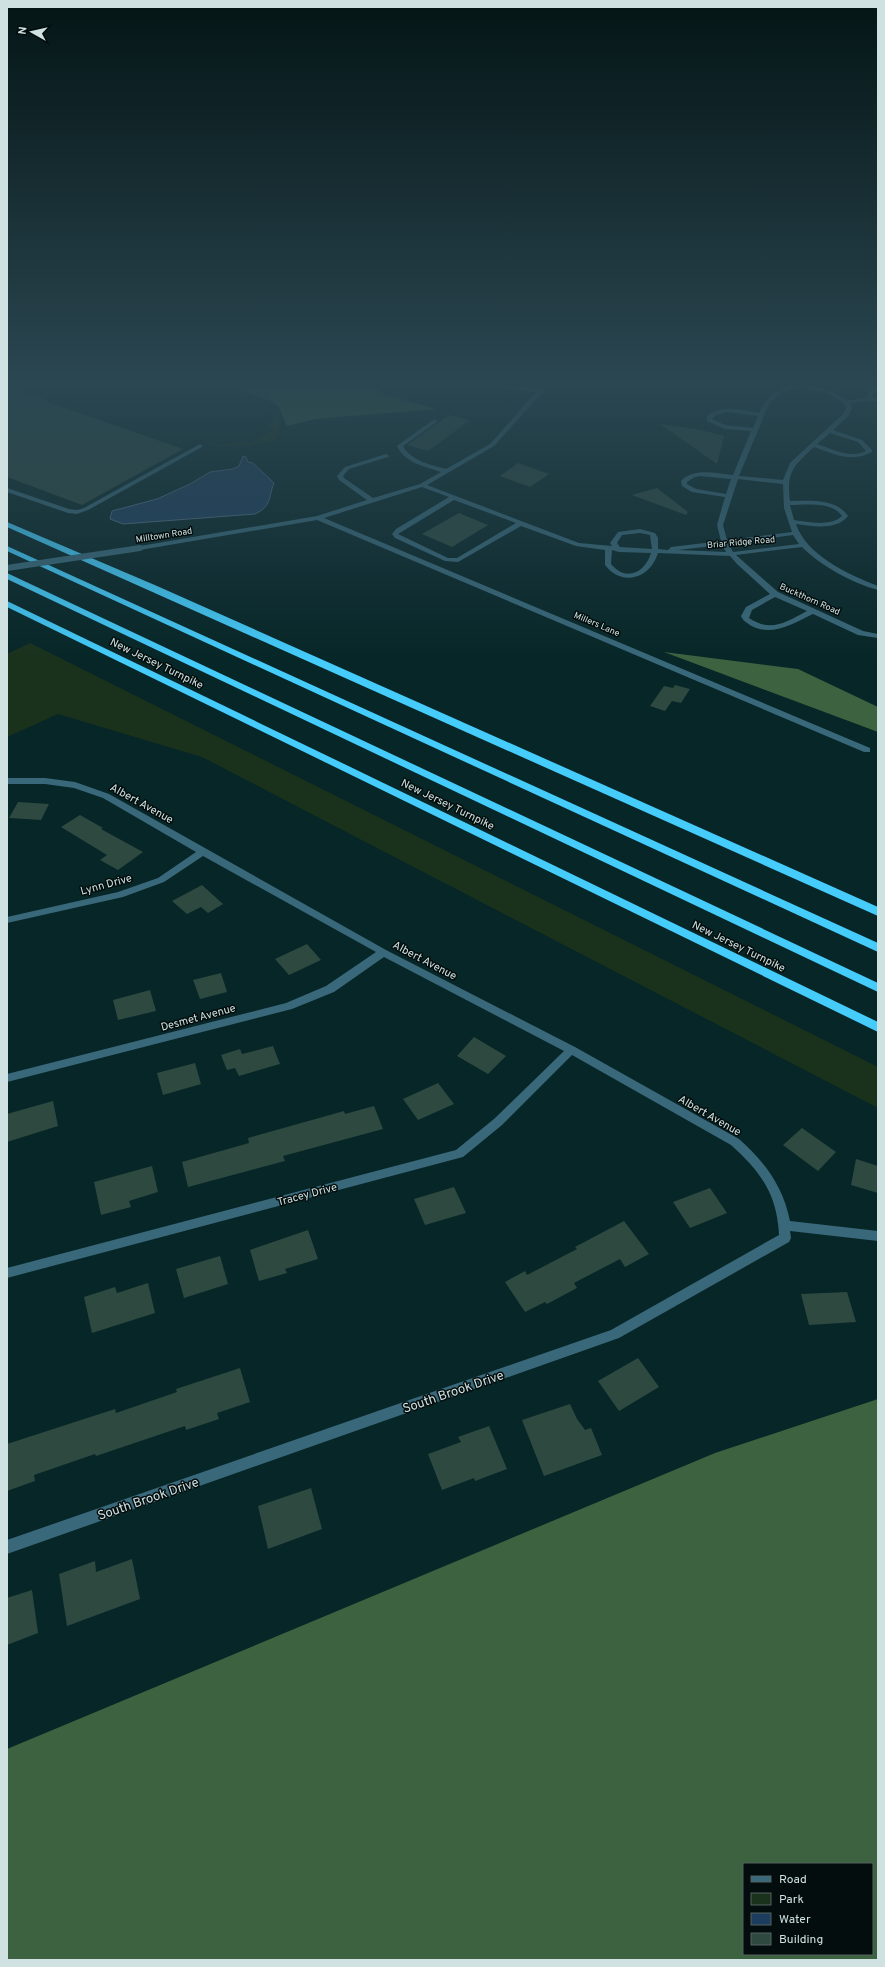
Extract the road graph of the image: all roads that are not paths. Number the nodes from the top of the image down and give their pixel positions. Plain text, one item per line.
1 (142, 478) edge
2 (341, 478) edge
3 (434, 478) edge
4 (689, 478) edge
5 (735, 478) joint
6 (787, 478) edge
7 (786, 482) junction
8 (422, 485) junction
9 (7, 490) edge
10 (728, 496) junction
11 (454, 497) junction
12 (373, 501) junction
13 (787, 503) junction
14 (318, 518) junction
15 (791, 522) junction
16 (521, 523) junction
17 (7, 524) edge
18 (796, 533) junction
19 (724, 542) junction
20 (804, 545) junction
21 (7, 548) edge
22 (609, 549) junction
23 (619, 550) junction
24 (654, 552) junction
25 (731, 554) junction
26 (7, 568) edge
27 (7, 576) edge
28 (878, 588) edge
29 (775, 594) junction
30 (7, 604) edge
31 (814, 611) junction
32 (878, 636) edge
33 (867, 750) dead end
34 (7, 781) edge
35 (203, 852) junction
36 (878, 912) edge
37 (7, 920) edge
38 (878, 948) edge
39 (383, 952) junction
40 (878, 988) edge
41 (878, 1027) edge
42 (571, 1050) junction
43 (7, 1078) edge
44 (785, 1225) junction
45 (878, 1236) edge
46 (7, 1273) edge
47 (7, 1547) edge

1 - 9 street
2 - 12 street
3 - 8 street, Milltown Road
4 - 10 street
5 - 7 street
5 - 10 street, Buckthorn Road
6 - 7 street
7 - 13 street
8 - 11 street, Briar Ridge Road
8 - 12 street, Milltown Road
10 - 19 street, Buckthorn Road
11 - 16 street, Briar Ridge Road
11 - 16 street
12 - 14 street, Milltown Road
13 - 15 street
13 - 15 street
14 - 26 street, Milltown Road, bridge
14 - 33 street, Millers Lane
15 - 18 street
16 - 22 street, Briar Ridge Road
17 - 36 highway
18 - 19 street, Briar Ridge Road
18 - 20 street
19 - 24 street, Briar Ridge Road
19 - 25 street, Buckthorn Road
20 - 25 street, Briar Ridge Road
20 - 28 street
21 - 38 highway
22 - 23 street, Briar Ridge Road
22 - 24 street
23 - 24 street, Briar Ridge Road
23 - 24 street
24 - 25 street, Briar Ridge Road
25 - 29 street, Buckthorn Road
27 - 40 highway, New Jersey Turnpike
29 - 31 street, Buckthorn Road
29 - 31 street
30 - 41 highway, New Jersey Turnpike
31 - 32 street, Buckthorn Road
34 - 35 street, Albert Avenue
35 - 37 street, Lynn Drive
35 - 39 street, Albert Avenue
39 - 42 street, Albert Avenue
39 - 43 street, Desmet Avenue
42 - 44 street, Albert Avenue
42 - 46 street, Tracey Drive
44 - 45 street
44 - 47 street, South Brook Drive

